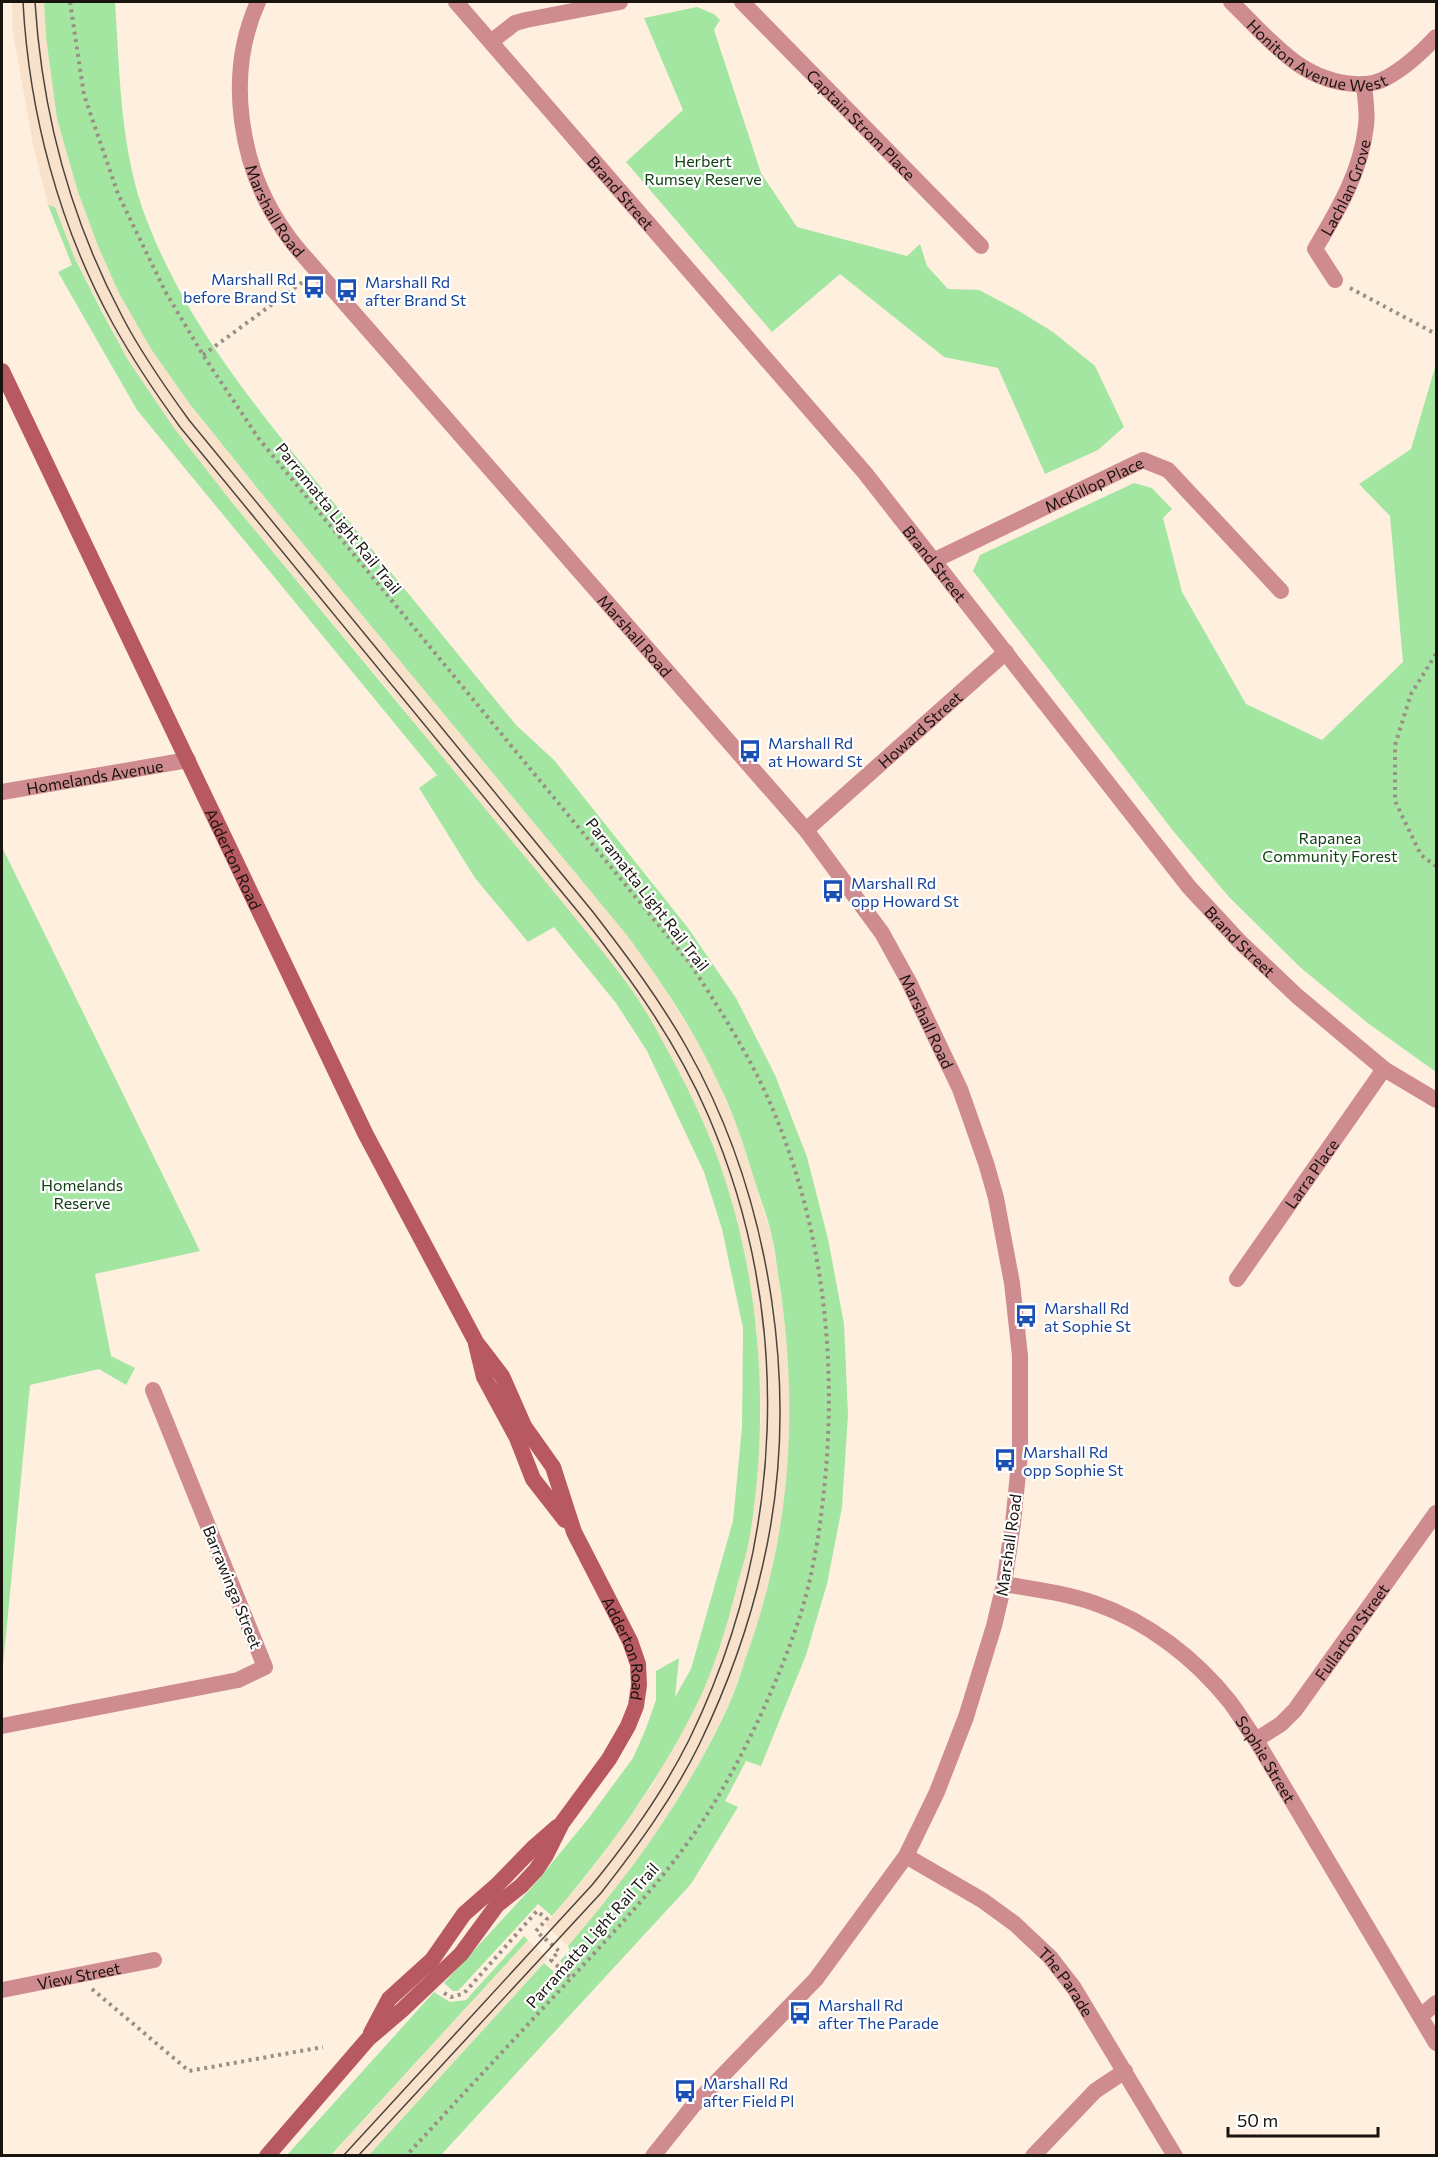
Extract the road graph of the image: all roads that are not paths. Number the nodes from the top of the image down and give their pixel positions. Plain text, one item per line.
1 (258, 2) edge
2 (456, 2) edge
3 (620, 2) edge
4 (742, 2) edge
5 (1231, 2) edge
6 (1437, 37) edge
7 (492, 41) junction
8 (1364, 84) junction
9 (981, 246) dead end
10 (1335, 280) road end
11 (2, 371) edge
12 (935, 560) junction
13 (1281, 591) dead end
14 (1006, 652) junction
15 (188, 760) junction
16 (2, 792) edge
17 (806, 830) junction
18 (1384, 1069) junction
19 (1437, 1100) edge
20 (1237, 1279) dead end
21 (476, 1342) junction
22 (153, 1390) dead end
23 (1437, 1513) edge
24 (574, 1532) junction
25 (1004, 1584) junction
26 (2, 1726) edge
27 (1256, 1740) junction
28 (562, 1823) junction
29 (906, 1856) junction
30 (154, 1960) dead end
31 (2, 1990) edge
32 (1437, 2003) edge
33 (1421, 2016) junction
34 (368, 2039) junction
35 (1437, 2043) edge
36 (1125, 2071) junction
37 (267, 2156) edge
38 (653, 2156) edge
39 (1034, 2156) edge
40 (1174, 2156) edge

1 - 17 street, Marshall Road
2 - 7 street, Brand Street
3 - 7 street
4 - 9 street, Captain Strom Place
5 - 8 street, Honiton Avenue West
6 - 8 street, Honiton Avenue West
7 - 12 street, Brand Street
8 - 10 street, Lachlan Grove
11 - 15 main road, Adderton Road
12 - 13 street, McKillop Place
12 - 14 street, Brand Street
14 - 17 street, Howard Street
14 - 18 street, Brand Street
15 - 16 street, Homelands Avenue
15 - 21 main road, Adderton Road
17 - 25 street, Marshall Road
18 - 19 street, Brand Street
18 - 20 street, Larra Place
21 - 24 main road, Adderton Road
21 - 24 main road, Adderton Road
22 - 26 street, Barrawinga Street
23 - 27 street, Fullarton Street
24 - 28 main road, Adderton Road
25 - 27 street, Sophie Street
25 - 29 street, Marshall Road
27 - 33 street, Sophie Street
28 - 34 main road, Adderton Road
28 - 34 main road, Adderton Road
29 - 36 street, The Parade
29 - 38 street, Marshall Road
30 - 31 street, View Street
32 - 33 street
33 - 35 street, Sophie Street
34 - 37 main road, Adderton Road
36 - 39 street
36 - 40 street, The Parade

